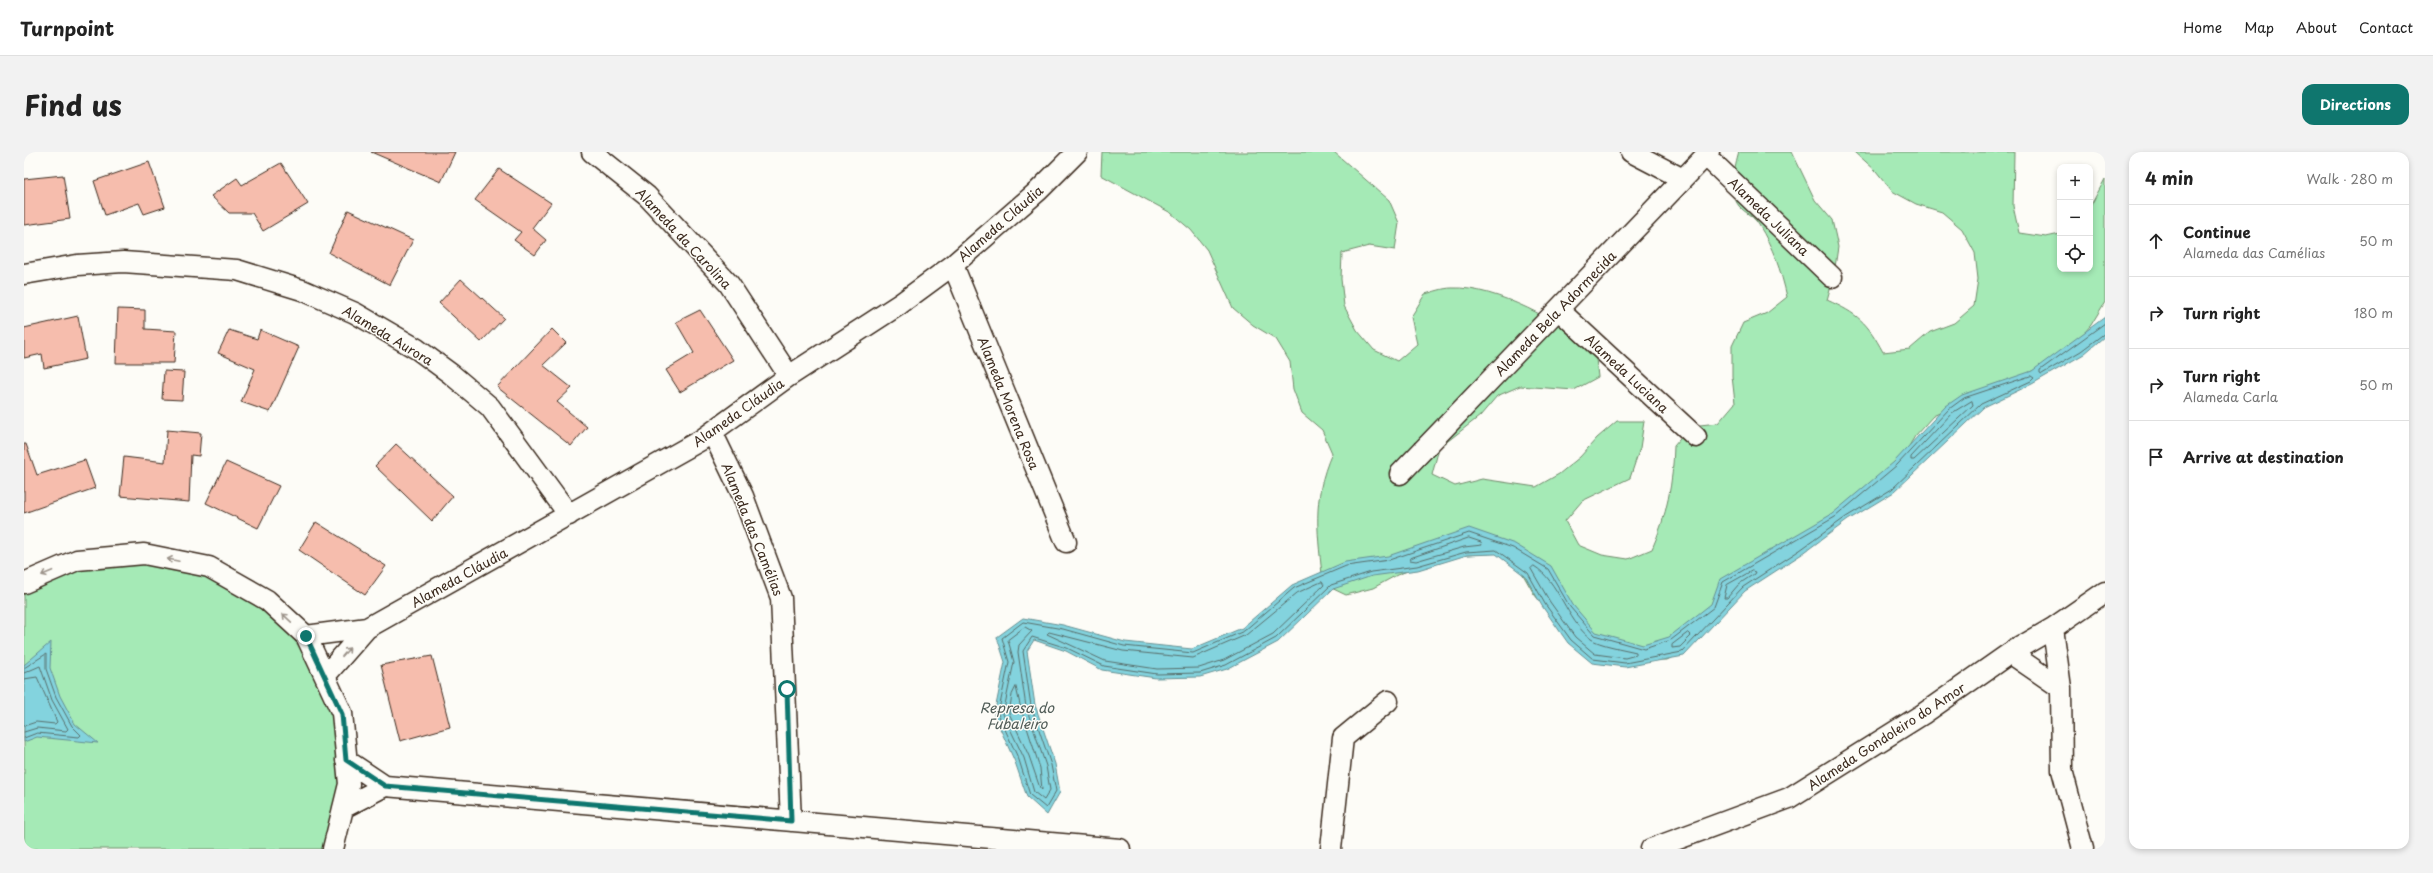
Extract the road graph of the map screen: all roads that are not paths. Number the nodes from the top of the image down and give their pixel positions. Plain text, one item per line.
1 (592, 152) edge
2 (1077, 152) edge
3 (1631, 152) edge
4 (1707, 154) edge
5 (1681, 178) junction
6 (953, 265) junction
7 (24, 274) edge
8 (1832, 278) dead end
9 (1559, 310) junction
10 (789, 376) junction
11 (712, 432) junction
12 (1696, 437) dead end
13 (1400, 474) dead end
14 (568, 515) junction
15 (1066, 542) dead end
16 (24, 583) edge
17 (2105, 592) edge
18 (367, 628) junction
19 (2053, 628) junction
20 (306, 636) junction
21 (2010, 653) junction
22 (325, 676) junction
23 (2061, 688) junction
24 (1388, 701) dead end
25 (346, 760) junction
26 (385, 786) junction
27 (343, 808) junction
28 (791, 821) junction
29 (334, 849) edge
30 (1120, 849) edge
31 (1331, 849) edge
32 (1651, 849) edge
33 (2083, 849) edge

1 - 10 street, Alameda da Carolina
2 - 6 street, Alameda Cláudia
3 - 5 street
4 - 5 street, Alameda Bela Adormecida
4 - 8 street, Alameda Juliana
5 - 9 street, Alameda Bela Adormecida
6 - 10 street, Alameda Cláudia
6 - 15 street, Alameda Morena Rosa
7 - 14 street, Alameda Aurora
9 - 12 street, Alameda Luciana
9 - 13 street, Alameda Bela Adormecida
10 - 11 street, Alameda Cláudia
11 - 14 street, Alameda Cláudia
11 - 28 street, Alameda das Camélias
14 - 18 street, Alameda Cláudia
20 -> 16 street
17 - 19 street, Alameda Gondoleiro do Amor
18 - 20 street
22 -> 18 street
19 - 21 street, Alameda Gondoleiro do Amor
19 - 23 street
20 - 22 street
21 - 23 street
21 - 32 street, Alameda Gondoleiro do Amor
22 - 25 street
23 - 33 street
24 - 31 street
25 - 26 street
25 - 27 street
26 - 27 street
26 - 28 street
27 - 29 street
28 - 30 street

